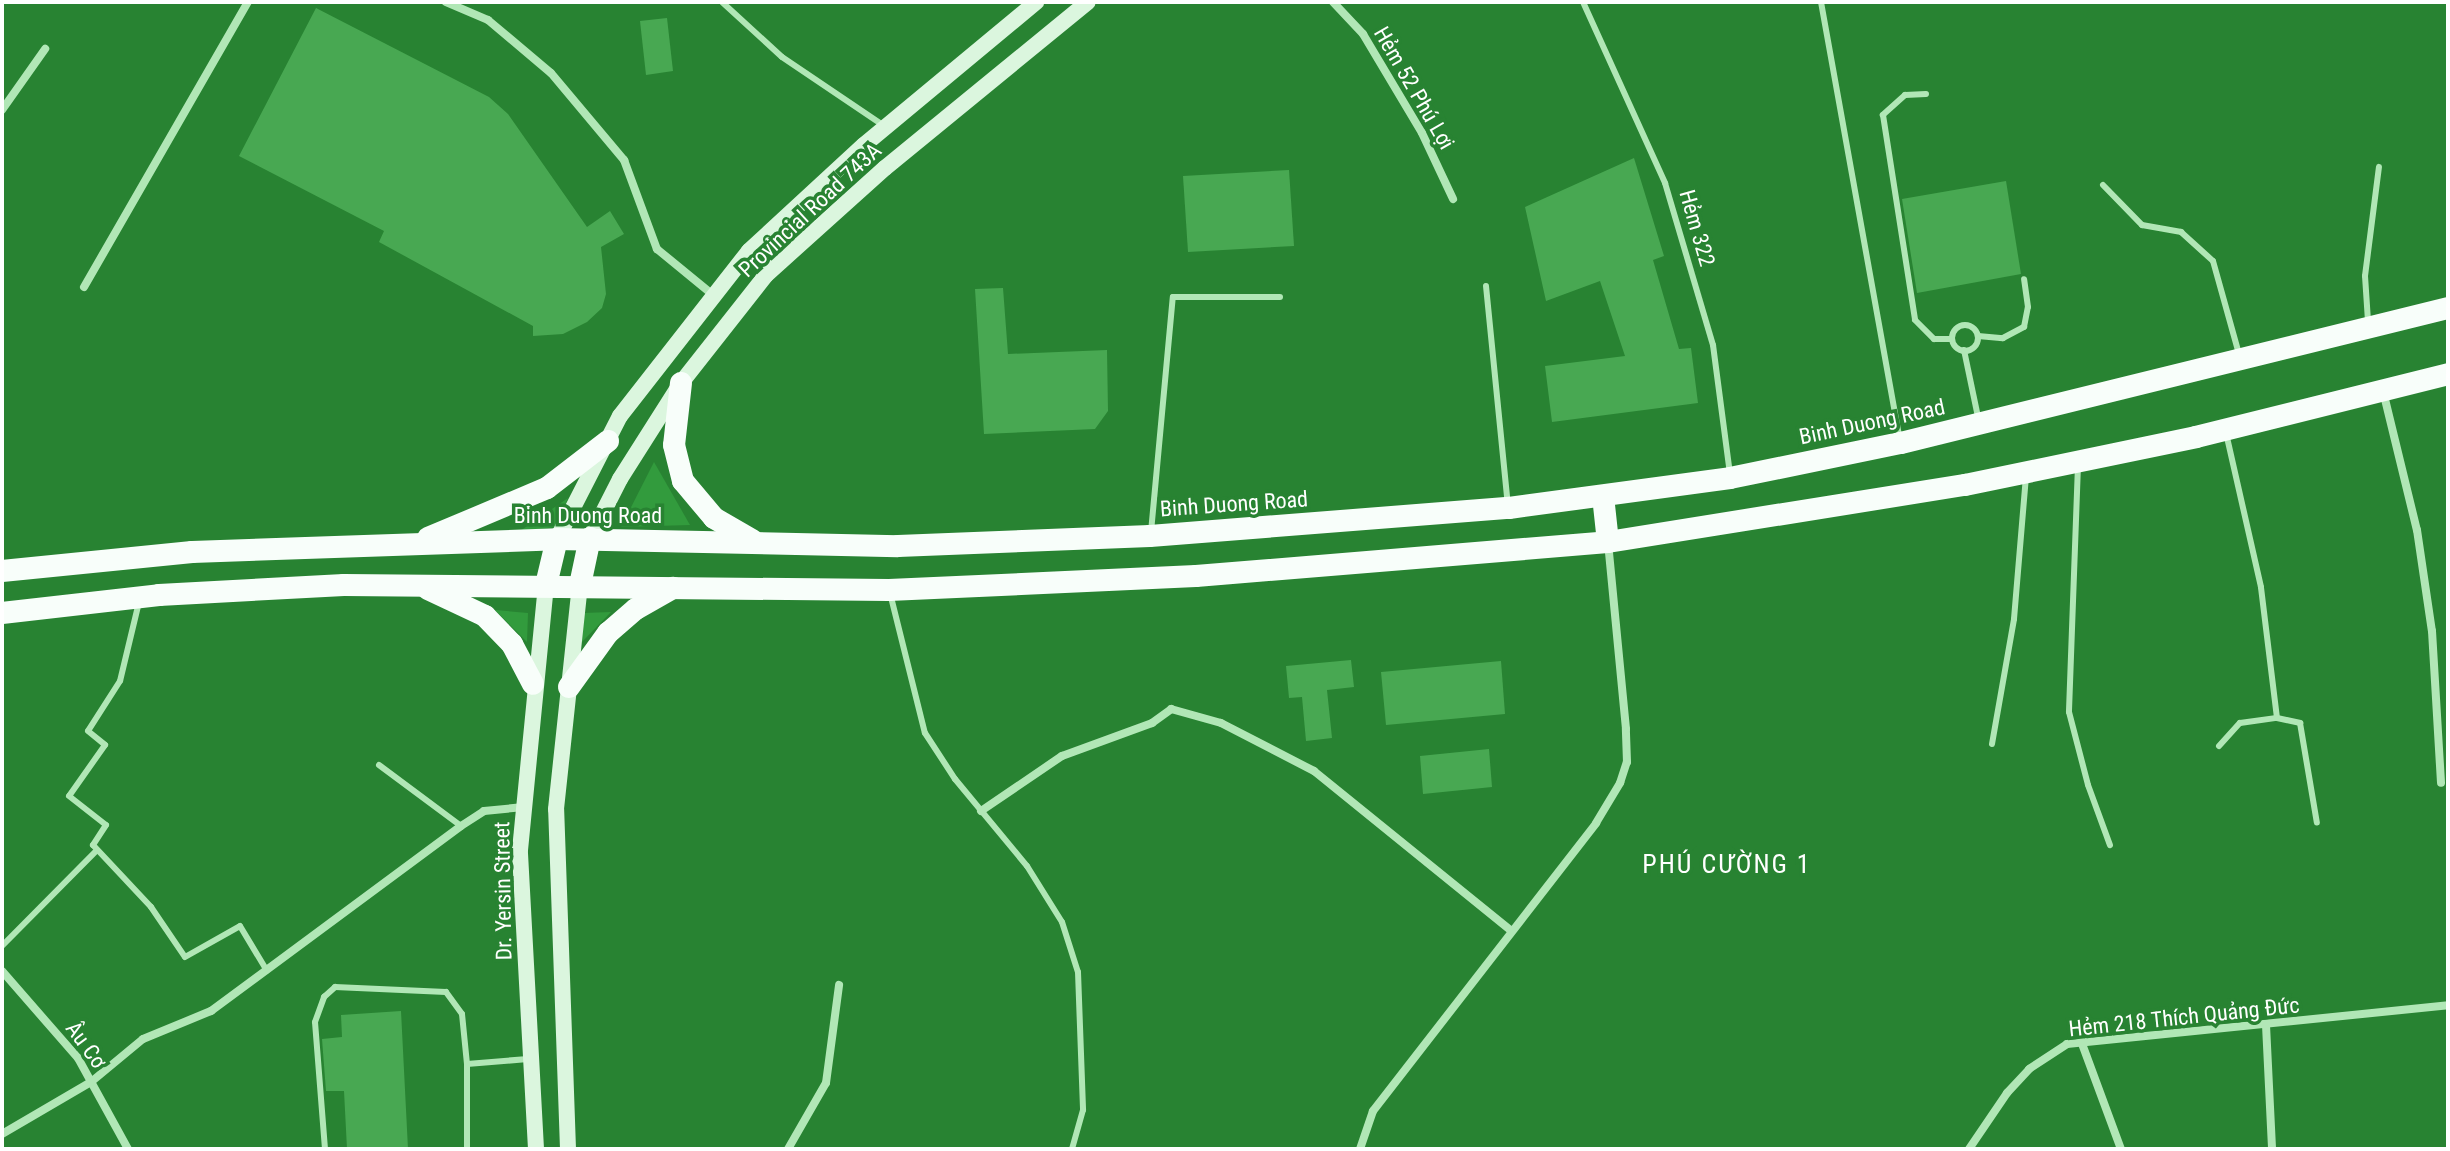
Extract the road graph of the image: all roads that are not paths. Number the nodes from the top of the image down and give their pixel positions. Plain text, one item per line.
1 (248, 2) edge
2 (446, 2) edge
3 (722, 2) edge
4 (1036, 2) edge
5 (1088, 2) edge
6 (1333, 2) edge
7 (1583, 2) edge
8 (1821, 2) edge
9 (45, 49) dead end
10 (1926, 94) dead end
11 (2, 110) edge
12 (886, 127) junction
13 (864, 145) junction
14 (2379, 167) dead end
15 (885, 168) junction
16 (2103, 185) dead end
17 (1453, 199) dead end
18 (2024, 279) dead end
19 (1486, 286) dead end
20 (84, 287) dead end
21 (713, 295) junction
22 (1280, 297) dead end
23 (2448, 308) edge
24 (2368, 329) junction
25 (1978, 336) junction
26 (1952, 339) junction
27 (1964, 350) junction
28 (2241, 362) junction
29 (2448, 374) edge
30 (681, 383) junction
31 (2383, 390) junction
32 (1979, 425) junction
33 (2225, 429) junction
34 (608, 441) junction
35 (1901, 443) junction
36 (2078, 461) junction
37 (2026, 472) junction
38 (1730, 478) junction
39 (1603, 496) junction
40 (1509, 508) junction
41 (1150, 536) junction
42 (590, 538) junction
43 (557, 539) junction
44 (1608, 542) junction
45 (760, 543) junction
46 (410, 544) junction
47 (2, 571) edge
48 (407, 584) junction
49 (546, 585) junction
50 (580, 585) junction
51 (678, 586) junction
52 (889, 590) junction
53 (141, 597) junction
54 (2, 613) edge
55 (533, 684) junction
56 (569, 687) junction
57 (2277, 718) junction
58 (1992, 744) dead end
59 (2219, 746) dead end
60 (379, 765) dead end
61 (2441, 783) dead end
62 (524, 807) junction
63 (981, 811) junction
64 (2317, 823) dead end
65 (461, 826) junction
66 (2110, 845) dead end
67 (97, 850) junction
68 (1510, 930) junction
69 (2, 946) edge
70 (2, 971) edge
71 (267, 971) junction
72 (839, 985) dead end
73 (2448, 1005) edge
74 (2266, 1025) junction
75 (2081, 1041) junction
76 (562, 1056) junction
77 (532, 1059) junction
78 (467, 1064) junction
79 (91, 1082) junction
80 (2, 1134) edge
81 (128, 1149) edge
82 (325, 1149) edge
83 (467, 1149) edge
84 (536, 1149) edge
85 (568, 1149) edge
86 (788, 1149) edge
87 (1072, 1149) edge
88 (1360, 1149) edge
89 (1969, 1149) edge
90 (2121, 1149) edge
91 (2272, 1149) edge

1 - 20 street
2 - 21 street
3 - 12 lane
4 - 12 main road, Provincial Road 743A
5 - 15 main road, Provincial Road 743A
6 - 17 street, Hẻm 52 Phú Lợi
7 - 38 lane, Hẻm 322
8 - 35 lane
9 - 11 street
10 - 26 lane
12 - 13 main road, Provincial Road 743A
13 - 15 main road
13 - 21 main road, Provincial Road 743A
14 - 24 lane
15 - 30 main road, Provincial Road 743A
16 - 28 lane
18 - 25 lane
19 - 40 lane
21 - 34 main road, Provincial Road 743A
22 - 41 lane
23 - 24 highway, Binh Duong Road
24 - 28 highway, Binh Duong Road
25 - 26 lane
25 - 27 lane
26 - 27 lane
27 - 32 lane
28 - 32 highway, Binh Duong Road
29 - 31 highway
30 - 42 main road, Provincial Road 743A
30 - 45 highway
31 - 33 highway
31 - 61 street
32 - 35 highway, Binh Duong Road
33 - 36 highway
33 - 57 lane
34 - 43 main road, Provincial Road 743A
34 - 46 highway
35 - 38 highway, Binh Duong Road
36 - 37 highway
36 - 66 lane
37 - 44 highway
37 - 58 lane
38 - 39 highway, Binh Duong Road
39 - 40 highway, Binh Duong Road
39 - 44 highway
40 - 41 highway, Binh Duong Road
41 - 45 highway, Binh Duong Road
42 - 43 highway, Binh Duong Road
42 - 45 highway, Binh Duong Road
42 - 50 highway
43 - 46 highway, Binh Duong Road
43 - 49 highway
44 - 52 highway
44 - 68 street
46 - 47 highway, Binh Duong Road
48 - 49 highway
48 - 53 highway
48 - 55 highway
49 - 50 highway
49 - 55 main road, Dr. Yersin Street
50 - 51 highway
50 - 56 main road
51 - 52 highway
51 - 56 highway
52 - 63 lane
53 - 54 highway
53 - 67 lane
55 - 62 main road, Dr. Yersin Street
56 - 76 main road
57 - 59 lane
57 - 64 lane
60 - 65 lane
62 - 65 street
62 - 77 main road, Dr. Yersin Street
63 - 68 street
63 - 87 lane
65 - 71 street
67 - 69 lane
67 - 71 lane
68 - 88 street
70 - 79 street, Âu Cơ
71 - 79 street
72 - 86 street
73 - 74 street, Hẻm 218 Thích Quảng Đức
74 - 75 street, Hẻm 218 Thích Quảng Đức
74 - 91 street
75 - 89 street, Hẻm 218 Thích Quảng Đức
75 - 90 street
76 - 77 main road
76 - 85 main road
77 - 78 lane
77 - 84 main road, Dr. Yersin Street
78 - 82 lane
78 - 83 lane
79 - 80 street
79 - 81 street, Âu Cơ

